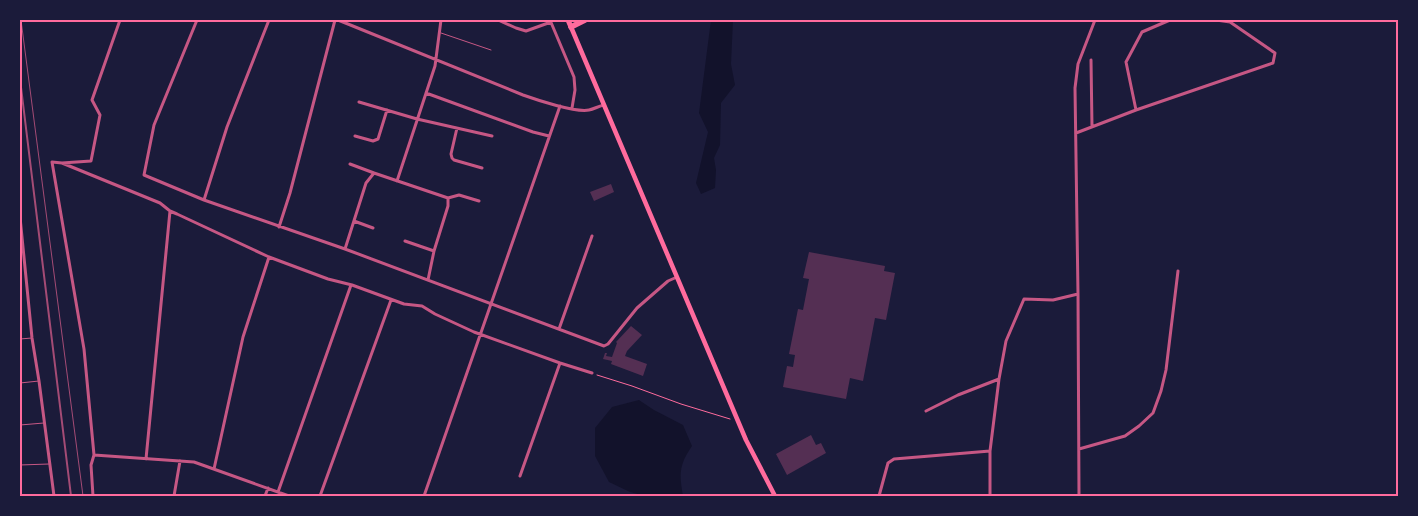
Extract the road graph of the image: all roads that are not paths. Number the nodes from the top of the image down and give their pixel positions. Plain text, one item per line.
1 (120, 20) edge
2 (197, 20) edge
3 (269, 20) edge
4 (336, 20) edge
5 (440, 20) edge
6 (498, 20) edge
7 (568, 20) edge
8 (586, 20) edge
9 (1095, 20) edge
10 (1170, 20) edge
11 (1216, 20) edge
12 (550, 21) edge
13 (571, 27) junction
14 (440, 32) junction
15 (491, 50) dead end
16 (436, 60) junction
17 (1091, 60) dead end
18 (426, 93) junction
19 (359, 102) dead end
20 (604, 105) junction
21 (560, 106) junction
22 (572, 108) junction
23 (387, 110) junction
24 (1136, 110) junction
25 (417, 119) junction
26 (1092, 127) junction
27 (457, 128) junction
28 (1076, 133) junction
29 (355, 136) dead end
30 (492, 136) dead end
31 (549, 136) junction
32 (62, 163) junction
33 (350, 164) dead end
34 (482, 168) dead end
35 (374, 173) junction
36 (397, 181) junction
37 (448, 198) junction
38 (204, 200) junction
39 (479, 201) dead end
40 (170, 211) junction
41 (20, 217) edge
42 (354, 221) junction
43 (279, 227) junction
44 (373, 228) dead end
45 (592, 236) dead end
46 (406, 241) dead end
47 (345, 249) junction
48 (434, 251) junction
49 (269, 257) junction
50 (1178, 271) dead end
51 (678, 276) junction
52 (428, 280) junction
53 (352, 285) junction
54 (1078, 294) junction
55 (391, 300) junction
56 (490, 304) junction
57 (558, 328) junction
58 (481, 334) junction
59 (32, 338) junction
60 (20, 339) edge
61 (560, 363) junction
62 (592, 373) road end
63 (999, 379) junction
64 (40, 381) junction
65 (20, 383) edge
66 (926, 411) dead end
67 (44, 423) junction
68 (20, 424) edge
69 (1078, 449) junction
70 (990, 451) junction
71 (94, 455) junction
72 (146, 460) junction
73 (180, 461) junction
74 (50, 464) junction
75 (20, 465) edge
76 (214, 469) junction
77 (520, 476) dead end
78 (268, 488) junction
79 (278, 492) junction
80 (54, 496) edge
81 (93, 496) edge
82 (174, 496) edge
83 (265, 496) edge
84 (289, 496) edge
85 (320, 496) edge
86 (424, 496) edge
87 (776, 496) edge
88 (879, 496) edge
89 (990, 496) edge
90 (1079, 496) edge

1 - 32 street
2 - 38 street
3 - 38 street
4 - 16 street
4 - 43 street
5 - 14 street
6 - 12 street
7 - 13 main road
8 - 13 highway
9 - 28 street
10 - 24 street
11 - 24 street
12 - 22 street
13 - 20 main road
14 - 15 lane
14 - 16 street
16 - 18 street
16 - 21 street
17 - 26 street
18 - 25 street
18 - 31 street
19 - 23 street
20 - 22 street
20 - 51 main road
21 - 22 street
21 - 31 street
23 - 25 street
23 - 29 street
24 - 26 street
25 - 27 street
25 - 36 street
26 - 28 street
27 - 30 street
27 - 34 street
28 - 54 street
31 - 56 street
32 - 40 street
32 - 71 street
33 - 35 street
35 - 36 street
35 - 42 street
36 - 37 street
37 - 39 street
37 - 48 street
38 - 43 street
40 - 49 street
40 - 72 street
41 - 59 street
42 - 44 street
42 - 47 street
43 - 47 street
45 - 57 street
46 - 48 street
47 - 52 street
48 - 52 street
49 - 53 street
49 - 76 street
50 - 69 street
51 - 57 street
51 - 87 main road
52 - 56 street
53 - 55 street
53 - 79 street
54 - 63 street
54 - 69 street
55 - 58 street
55 - 85 street
56 - 57 street
56 - 58 street
58 - 61 street
58 - 86 street
59 - 60 lane
59 - 64 street
61 - 62 street
61 - 77 street
63 - 66 street
63 - 70 street
64 - 65 lane
64 - 67 street
67 - 68 lane
67 - 74 street
69 - 90 street
70 - 88 street
70 - 89 street
71 - 72 street
71 - 81 street
72 - 73 street
73 - 76 street
73 - 82 street
74 - 75 lane
74 - 80 street
76 - 78 street
78 - 79 street
78 - 83 street
79 - 84 street

